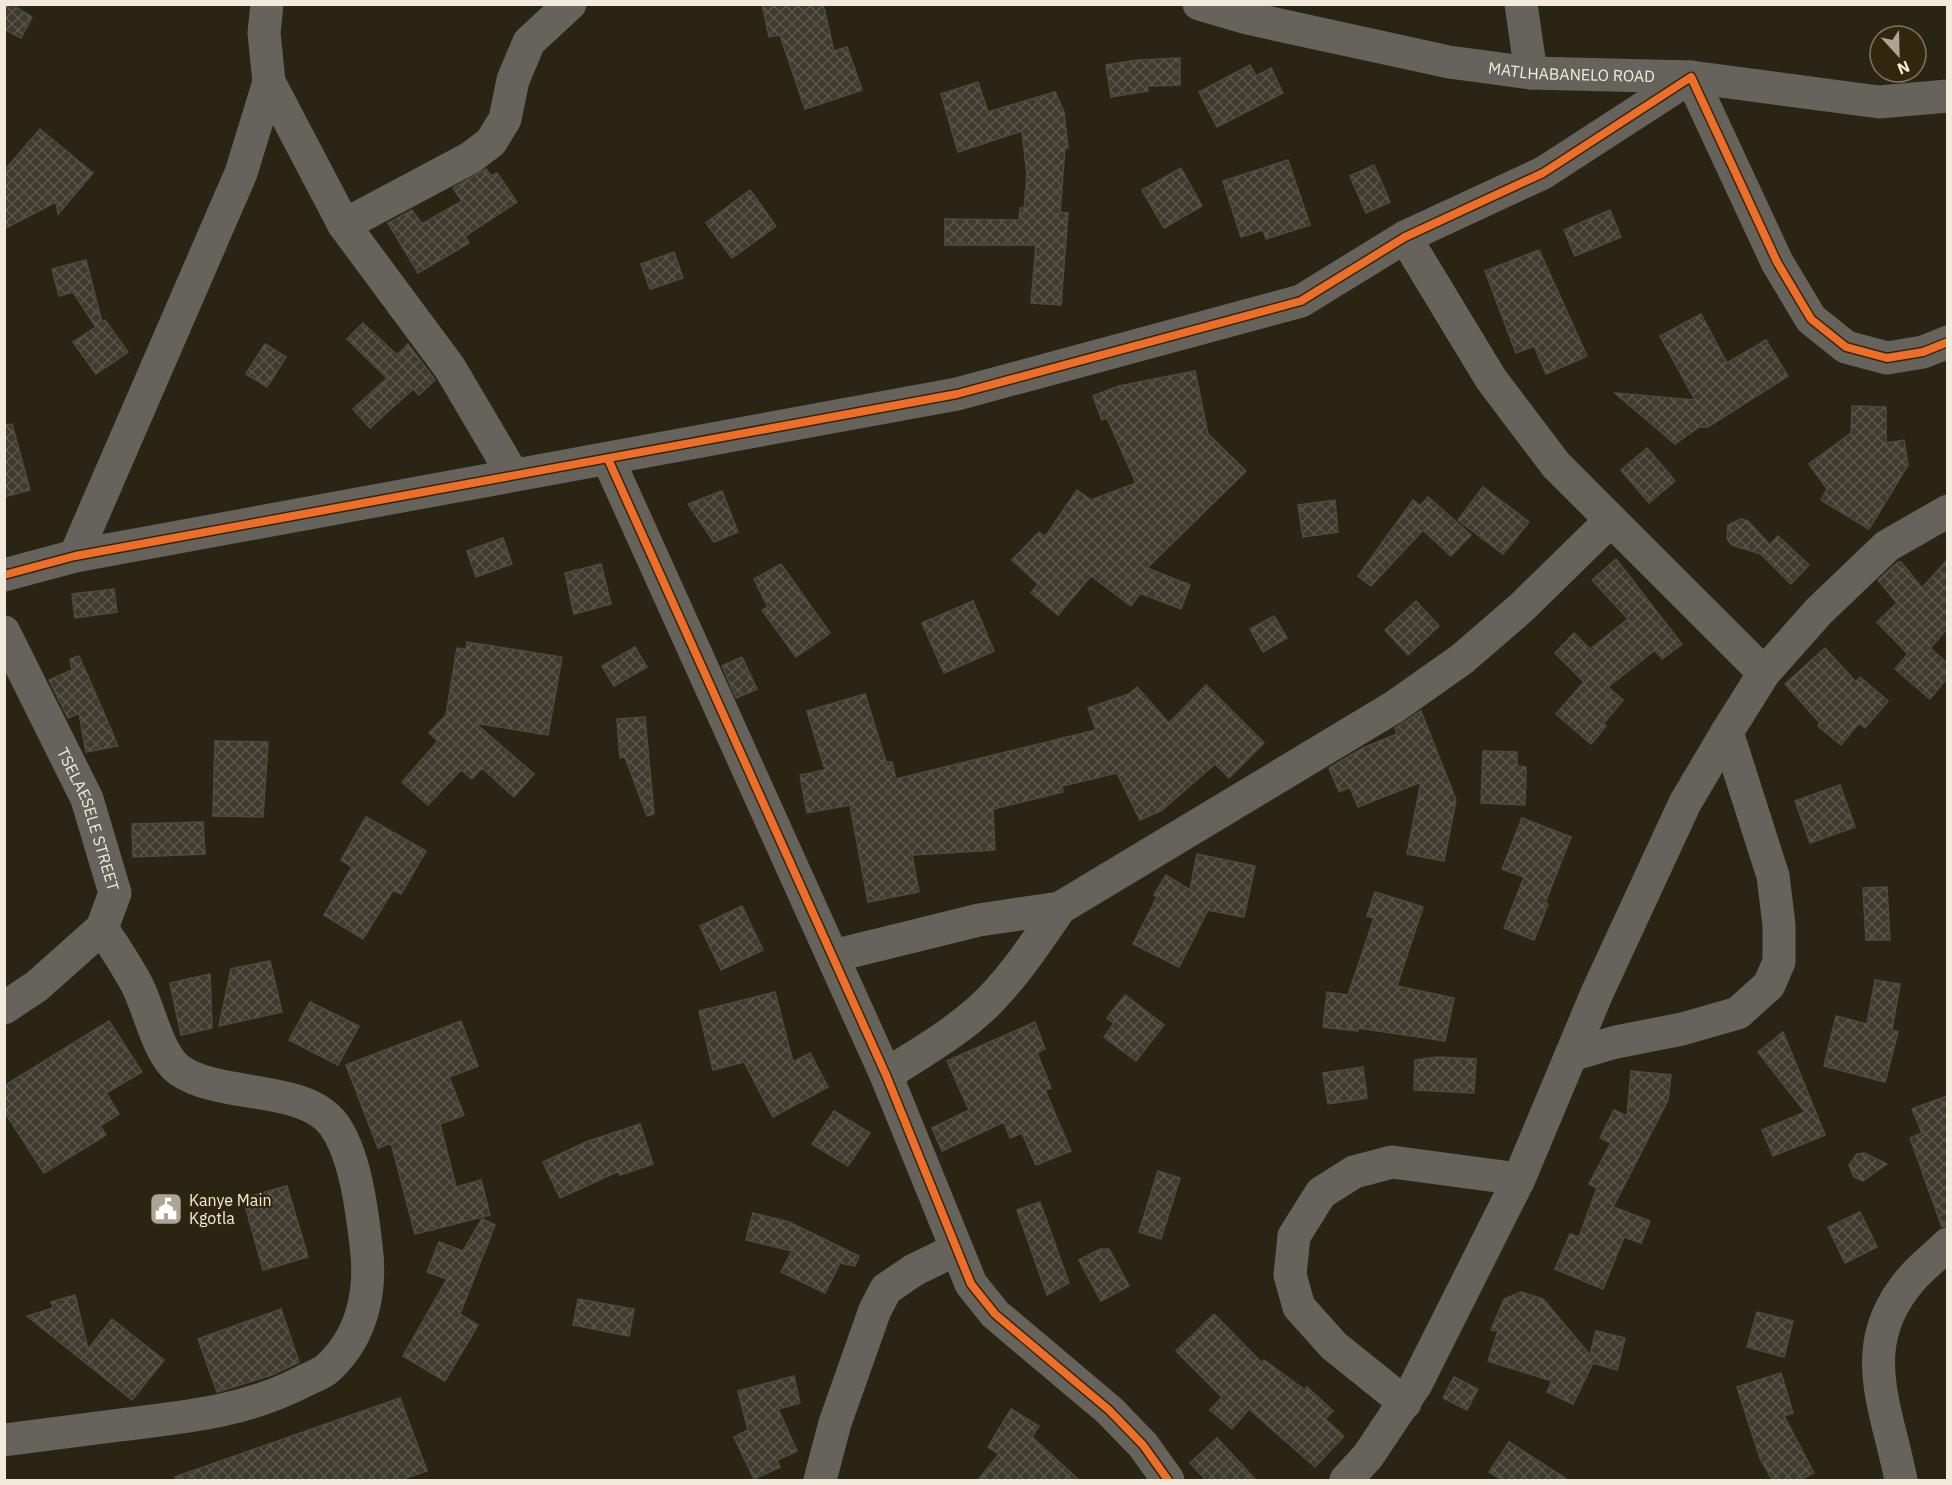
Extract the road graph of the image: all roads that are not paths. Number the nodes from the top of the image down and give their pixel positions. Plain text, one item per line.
1 (267, 4) edge
2 (570, 4) edge
3 (1199, 4) edge
4 (1521, 4) edge
5 (1531, 73) junction
6 (1690, 77) junction
7 (269, 82) junction
8 (1947, 96) edge
9 (344, 225) junction
10 (1405, 237) junction
11 (1947, 342) edge
12 (608, 459) junction
13 (513, 475) junction
14 (1947, 511) edge
15 (1611, 520) junction
16 (75, 556) junction
17 (4, 575) edge
18 (4, 632) edge
19 (1764, 673) junction
20 (1727, 732) junction
21 (1060, 908) junction
22 (102, 928) junction
23 (833, 956) junction
24 (4, 1008) edge
25 (1571, 1055) junction
26 (886, 1075) junction
27 (1520, 1179) junction
28 (1947, 1247) edge
29 (955, 1250) junction
30 (1405, 1403) junction
31 (4, 1440) edge
32 (820, 1480) edge
33 (1168, 1480) edge
34 (1346, 1480) edge
35 (1901, 1480) edge

1 - 7 street
2 - 9 street
3 - 5 street, MATLHABANELO ROAD
4 - 5 street
5 - 6 street, MATLHABANELO ROAD
6 - 8 street, MATLHABANELO ROAD
6 - 10 street
6 - 11 street
7 - 9 street
7 - 16 street
9 - 13 street
10 - 12 street
10 - 15 street
12 - 13 street
12 - 23 street
13 - 16 street
14 - 19 street
15 - 19 street
15 - 21 street
16 - 17 street
18 - 22 street, TSELAESELE STREET
19 - 20 street
20 - 25 street
20 - 25 street
21 - 23 street
21 - 26 street
22 - 24 street, TSELAESELE STREET
22 - 31 street
23 - 26 street
25 - 27 street
26 - 29 street
27 - 30 street
27 - 30 street
28 - 35 street
29 - 32 street
29 - 33 street
30 - 34 street

